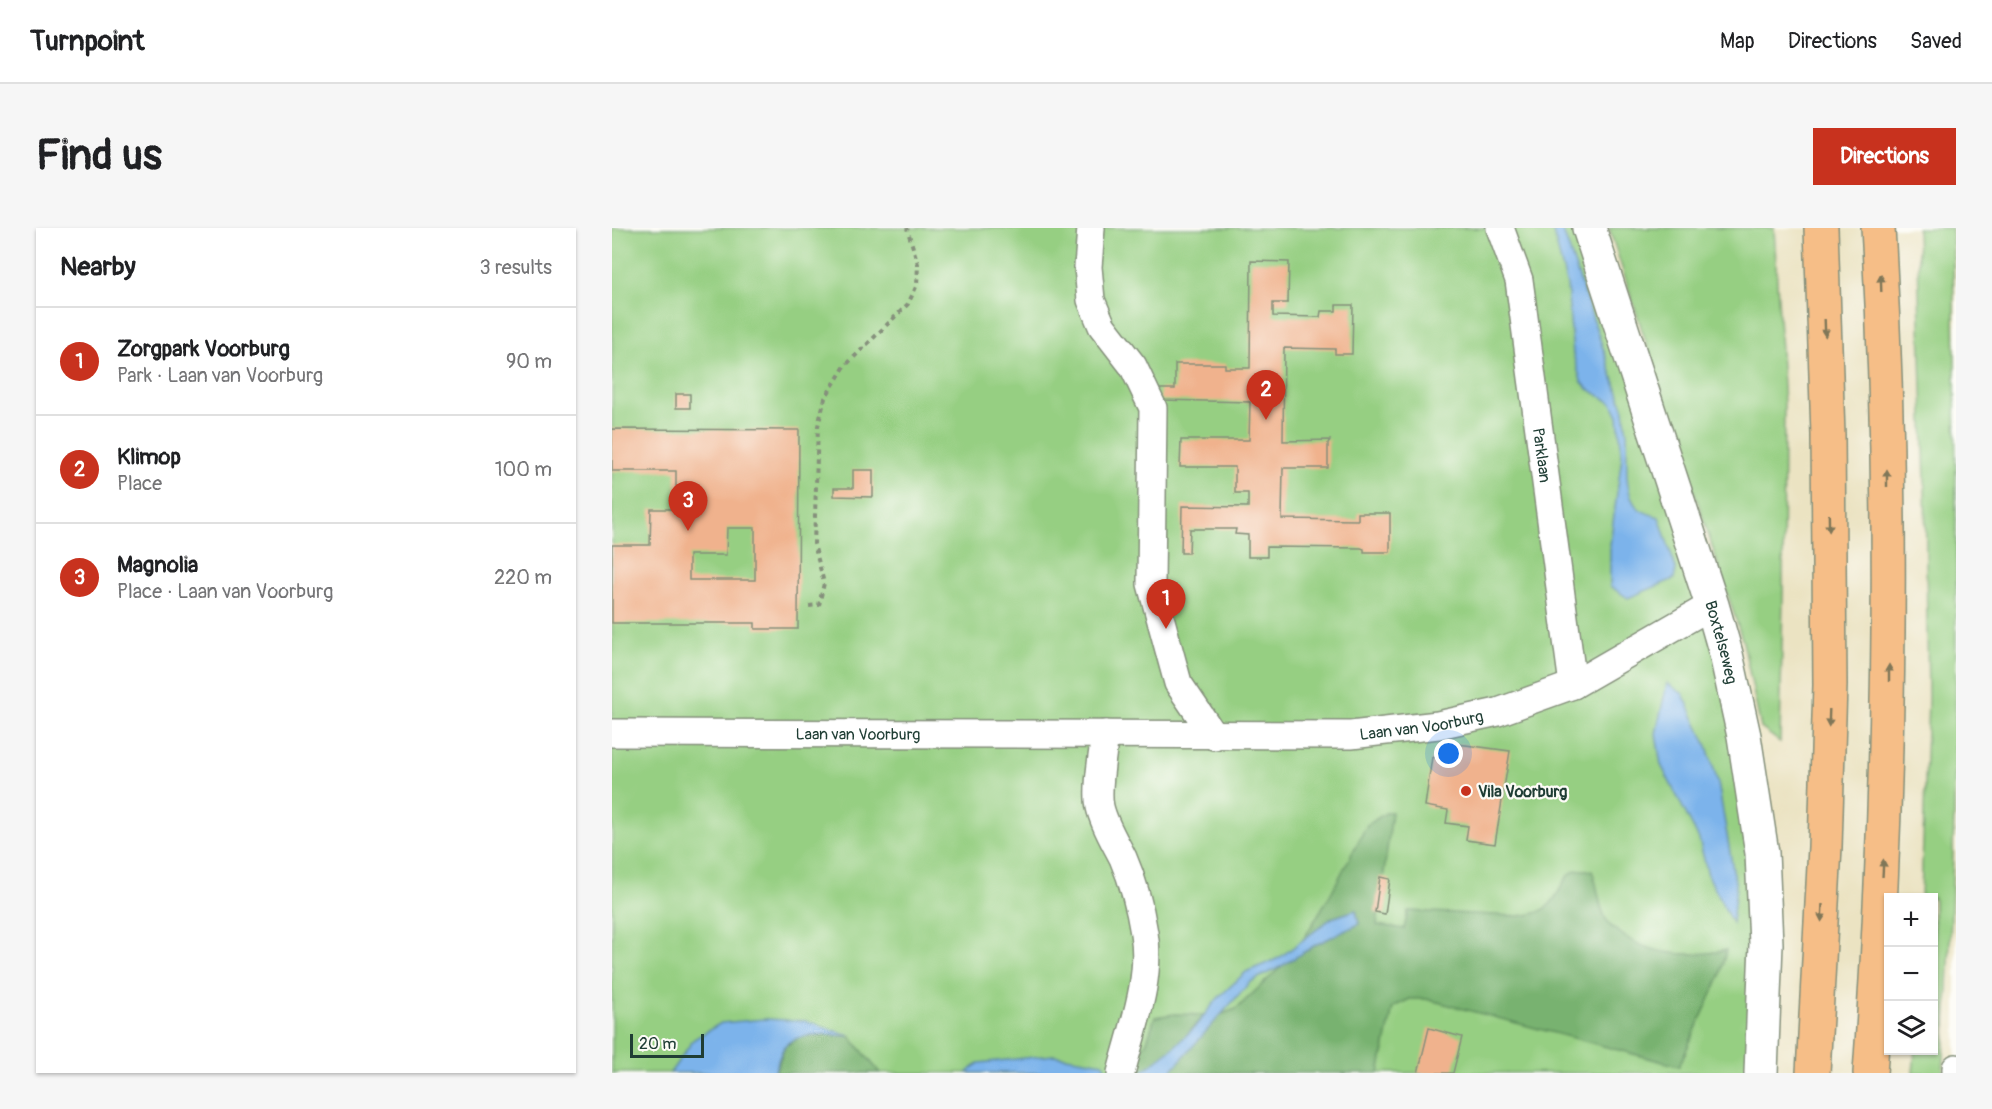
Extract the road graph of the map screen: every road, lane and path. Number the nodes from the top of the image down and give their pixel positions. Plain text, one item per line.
1 (907, 228) edge
2 (1090, 228) edge
3 (1500, 228) edge
4 (1589, 228) edge
5 (1821, 228) edge
6 (1878, 228) edge
7 (1712, 605) junction
8 (809, 606) dead end
9 (1573, 685) junction
10 (612, 733) edge
11 (1105, 734) junction
12 (1214, 736) junction
13 (1956, 1068) edge
14 (1121, 1073) edge
15 (1761, 1073) edge
16 (1813, 1073) edge
17 (1870, 1073) edge
18 (1956, 1073) edge

1 - 8 path
2 - 12 street
3 - 9 street, Parklaan
4 - 7 street, Boxtelseweg
5 -> 16 highway
17 -> 6 highway
7 - 9 street, Laan van Voorburg
7 - 15 street, Boxtelseweg
9 - 12 street, Laan van Voorburg
10 - 11 street, Laan van Voorburg
11 - 12 street, Laan van Voorburg
11 - 14 street
13 - 18 street

